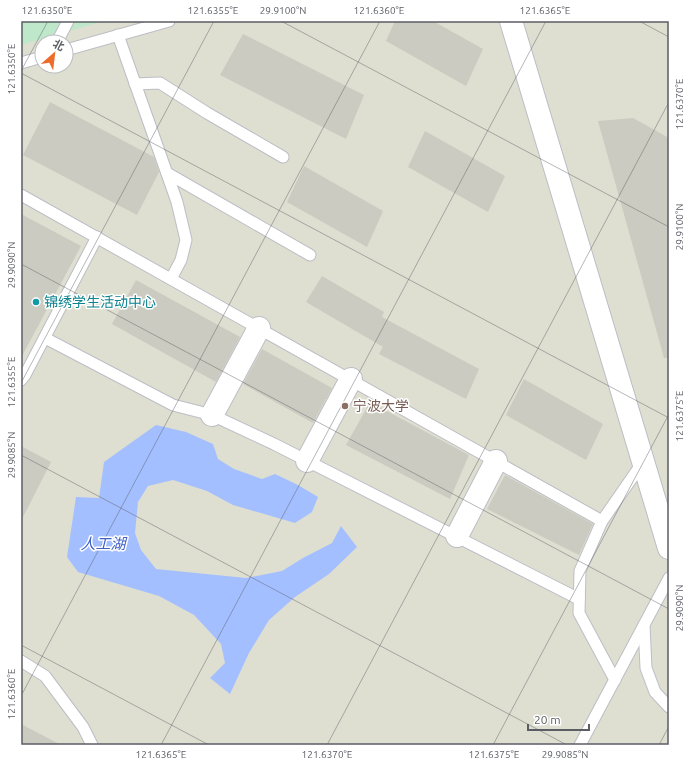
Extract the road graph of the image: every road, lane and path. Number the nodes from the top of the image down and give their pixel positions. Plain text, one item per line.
1 (68, 21) edge
2 (169, 21) edge
3 (511, 21) edge
4 (61, 34) edge
5 (118, 35) junction
6 (74, 48) edge
7 (34, 59) edge
8 (21, 63) edge
9 (135, 84) junction
10 (283, 157) dead end
11 (167, 173) junction
12 (21, 195) edge
13 (97, 238) junction
14 (310, 255) dead end
15 (171, 279) junction
16 (259, 328) junction
17 (45, 338) junction
18 (351, 379) junction
19 (21, 380) edge
20 (212, 415) junction
21 (307, 461) junction
22 (496, 461) junction
23 (643, 462) junction
24 (602, 520) junction
25 (457, 536) junction
26 (669, 548) edge
27 (669, 578) edge
28 (579, 599) junction
29 (644, 625) junction
30 (21, 661) edge
31 (615, 680) junction
32 (669, 707) edge
33 (92, 745) edge
34 (580, 745) edge

1 - 4 lane
2 - 5 lane
3 - 23 street
5 - 6 lane
5 - 9 lane
7 - 8 lane
9 - 10 lane
9 - 11 lane
11 - 14 lane
11 - 15 lane
12 - 13 lane
13 - 15 lane
13 - 17 lane
15 - 16 lane
16 - 18 lane
16 - 20 street
17 - 19 lane
17 - 20 lane
18 - 21 street
18 - 22 lane
20 - 21 lane
21 - 25 lane
22 - 24 lane
22 - 25 street
23 - 24 lane
23 - 26 street
24 - 28 lane
25 - 28 lane
27 - 29 lane
28 - 31 lane
29 - 31 lane
29 - 32 lane
30 - 33 lane
31 - 34 lane

